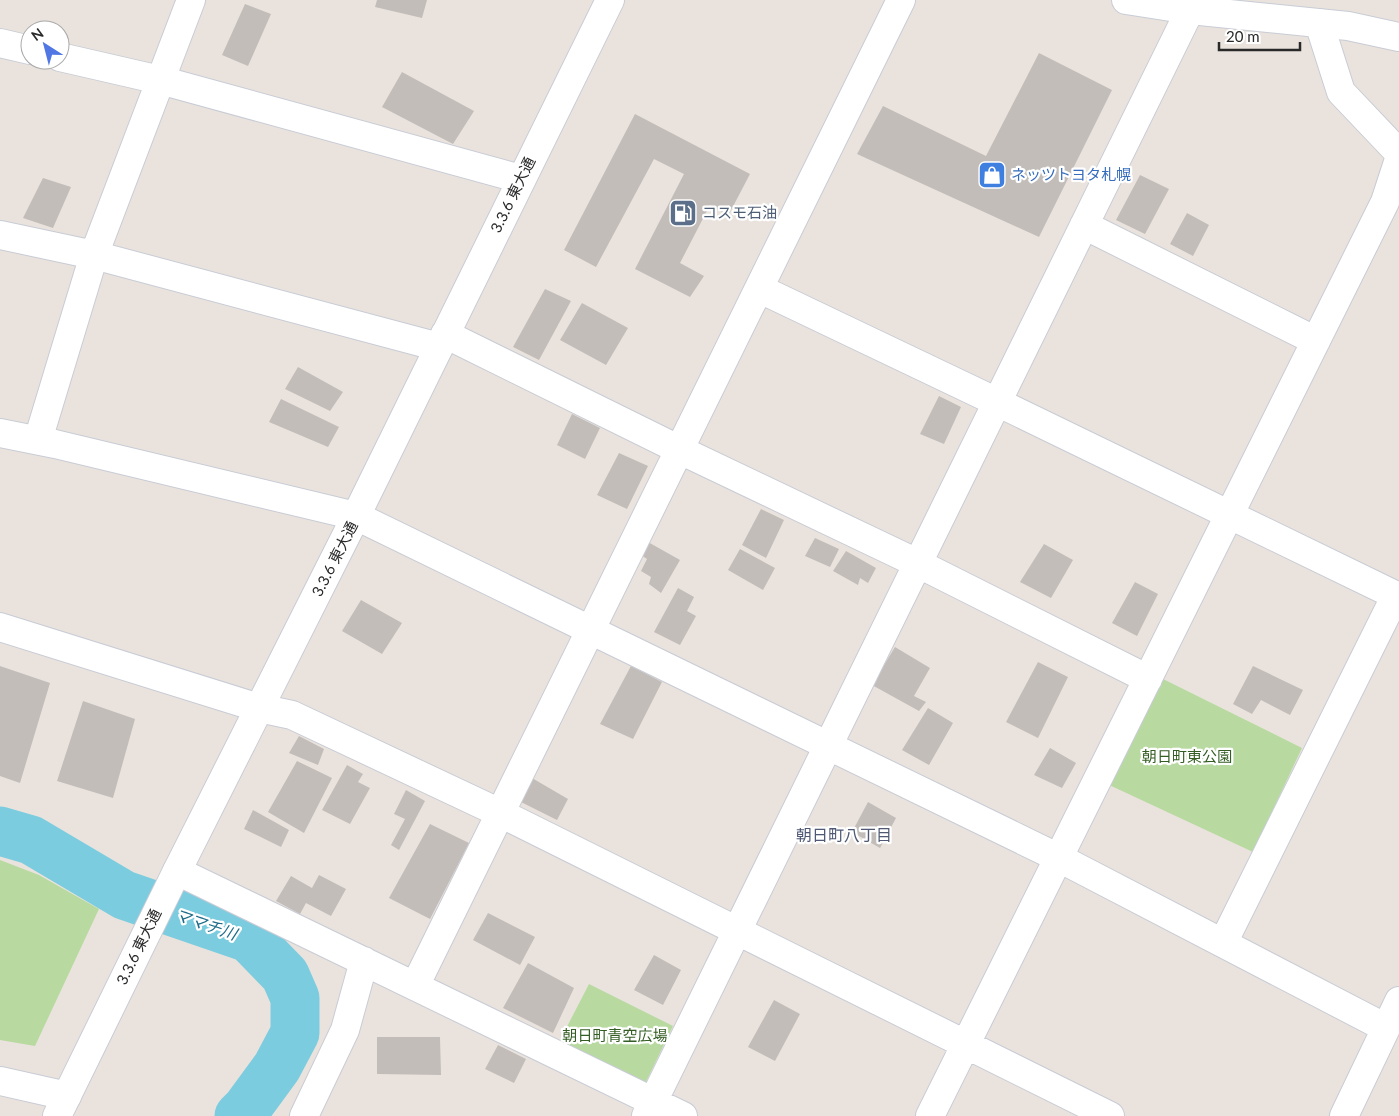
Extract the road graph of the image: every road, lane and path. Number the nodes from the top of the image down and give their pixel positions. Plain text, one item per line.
1 (190, 0) edge
2 (610, 0) edge
3 (901, 0) edge
4 (1126, 0) edge
5 (1190, 10) junction
6 (1319, 23) junction
7 (1393, 35) edge
8 (0, 43) edge
9 (20, 48) edge
10 (70, 59) edge
11 (160, 80) junction
12 (1399, 153) edge
13 (1399, 159) edge
14 (521, 179) junction
15 (1084, 225) junction
16 (0, 235) edge
17 (94, 255) junction
18 (760, 289) junction
19 (442, 340) junction
20 (1316, 341) junction
21 (997, 402) junction
22 (0, 433) edge
23 (38, 440) junction
24 (680, 450) junction
25 (1229, 515) junction
26 (356, 516) junction
27 (917, 563) junction
28 (1398, 596) edge
29 (0, 627) edge
30 (591, 630) junction
31 (1148, 679) junction
32 (259, 708) junction
33 (828, 745) junction
34 (500, 813) junction
35 (1058, 858) junction
36 (171, 882) junction
37 (737, 931) junction
38 (1223, 943) junction
39 (364, 961) junction
40 (415, 986) junction
41 (1399, 1001) edge
42 (1386, 1028) junction
43 (965, 1045) junction
44 (0, 1081) edge
45 (62, 1106) edge
46 (650, 1109) edge
47 (304, 1116) edge
48 (683, 1116) edge
49 (930, 1116) edge
50 (1110, 1116) edge
51 (1344, 1116) edge

1 - 11 street
2 - 14 street, 3.3.6 東大通
3 - 18 street
4 - 5 street
5 - 6 street
5 - 15 street
6 - 7 street
6 - 12 street
8 - 9 street
10 - 11 street
11 - 14 street
11 - 17 street
13 - 20 street
14 - 19 street, 3.3.6 東大通
15 - 20 street
15 - 21 street
16 - 17 street
17 - 19 street
17 - 23 street
18 - 21 street
18 - 24 street
19 - 24 street
19 - 26 street, 3.3.6 東大通
20 - 25 street
21 - 25 street
21 - 27 street
22 - 23 street
23 - 26 street
24 - 27 street
24 - 30 street
25 - 28 street
25 - 31 street
26 - 30 street
26 - 32 street, 3.3.6 東大通
27 - 31 street
27 - 33 street
28 - 38 street
29 - 32 street
30 - 33 street
30 - 34 street
31 - 35 street
32 - 34 street
32 - 36 street, 3.3.6 東大通
33 - 35 street
33 - 37 street
34 - 37 street
34 - 40 street
35 - 38 street
35 - 43 street
36 - 39 street
36 - 45 street, 3.3.6 東大通
37 - 43 street
37 - 46 street
38 - 42 street
39 - 40 street
39 - 47 street
40 - 46 street
41 - 42 street
42 - 51 street
43 - 49 street
43 - 50 street
44 - 45 street
46 - 48 street

